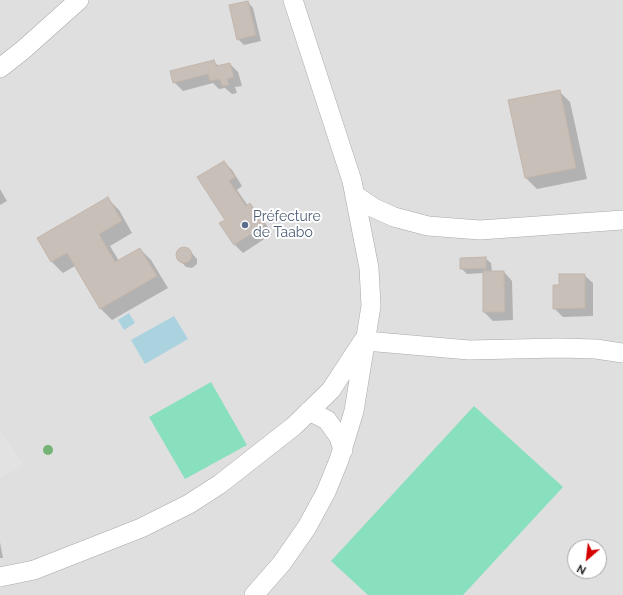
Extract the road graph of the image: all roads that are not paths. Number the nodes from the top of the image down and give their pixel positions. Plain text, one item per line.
1 (79, 0) edge
2 (293, 0) edge
3 (0, 68) edge
4 (356, 196) junction
5 (623, 220) edge
6 (366, 338) junction
7 (623, 353) edge
8 (309, 411) junction
9 (343, 450) junction
10 (0, 578) edge
11 (254, 595) edge

1 - 3 street
2 - 4 street
4 - 5 street
4 - 6 street
6 - 7 street
6 - 8 street
6 - 9 street
8 - 9 street
8 - 10 street
9 - 11 street

